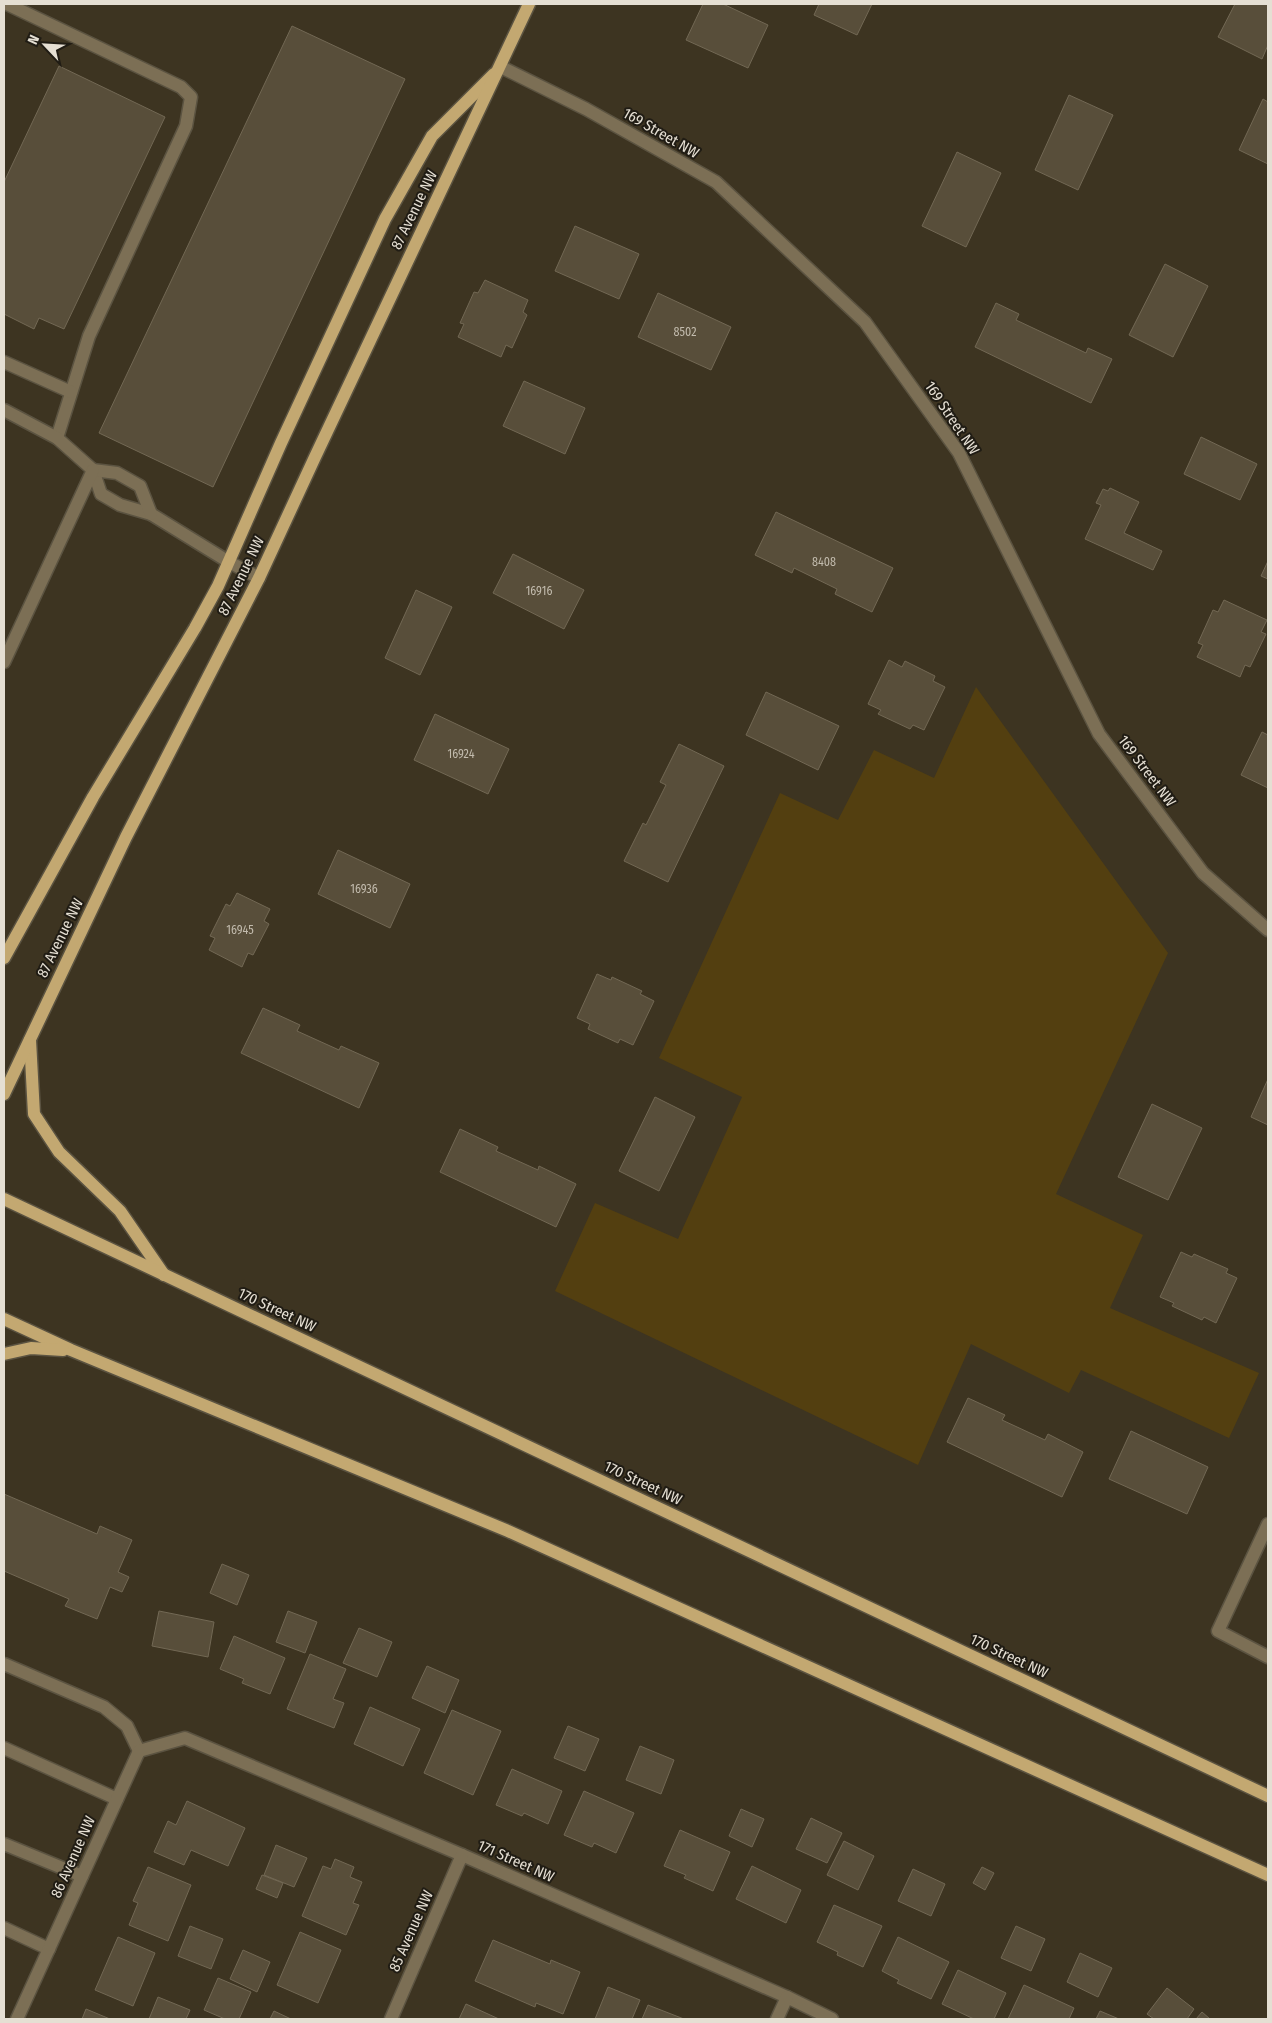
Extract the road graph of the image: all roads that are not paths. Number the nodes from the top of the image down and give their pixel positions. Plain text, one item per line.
1 (7, 4) edge
2 (530, 4) edge
3 (501, 67) junction
4 (4, 362) edge
5 (72, 392) junction
6 (4, 410) edge
7 (57, 438) junction
8 (93, 470) junction
9 (151, 514) junction
10 (230, 562) junction
11 (259, 578) junction
12 (4, 662) edge
13 (1268, 930) edge
14 (4, 958) edge
15 (30, 1038) junction
16 (4, 1094) edge
17 (4, 1199) edge
18 (164, 1275) junction
19 (4, 1319) edge
20 (71, 1350) junction
21 (4, 1354) edge
22 (1268, 1524) edge
23 (1268, 1657) edge
24 (4, 1664) edge
25 (4, 1748) edge
26 (139, 1751) junction
27 (1268, 1796) edge
28 (117, 1799) junction
29 (4, 1844) edge
30 (462, 1855) junction
31 (1268, 1875) edge
32 (82, 1876) junction
33 (4, 1928) edge
34 (49, 1949) junction
35 (787, 1997) junction
36 (17, 2019) edge
37 (391, 2019) edge
38 (777, 2019) edge
39 (832, 2019) edge

1 - 5 street
2 - 3 main road, 87 Avenue NW
3 - 10 main road, 87 Avenue NW
3 - 11 main road, 87 Avenue NW
3 - 13 street, 169 Street NW
4 - 5 street
5 - 7 street
6 - 7 street
7 - 8 street
8 - 9 street
8 - 9 street
8 - 12 street
9 - 10 street
10 - 11 street
10 - 14 main road, 87 Avenue NW
11 - 15 main road, 87 Avenue NW
15 - 16 main road, 87 Avenue NW
15 - 18 main road
17 - 18 main road, 170 Street NW
18 - 27 main road, 170 Street NW
19 - 20 main road
20 - 21 main road
20 - 31 main road
22 - 23 street
24 - 26 street
25 - 28 street
26 - 28 street, 86 Avenue NW
26 - 30 street, 171 Street NW
28 - 32 street, 86 Avenue NW
29 - 32 street
30 - 35 street, 171 Street NW
30 - 37 street, 85 Avenue NW
32 - 34 street, 86 Avenue NW
33 - 34 street
34 - 36 street, 86 Avenue NW
35 - 38 street
35 - 39 street, 171 Street NW

